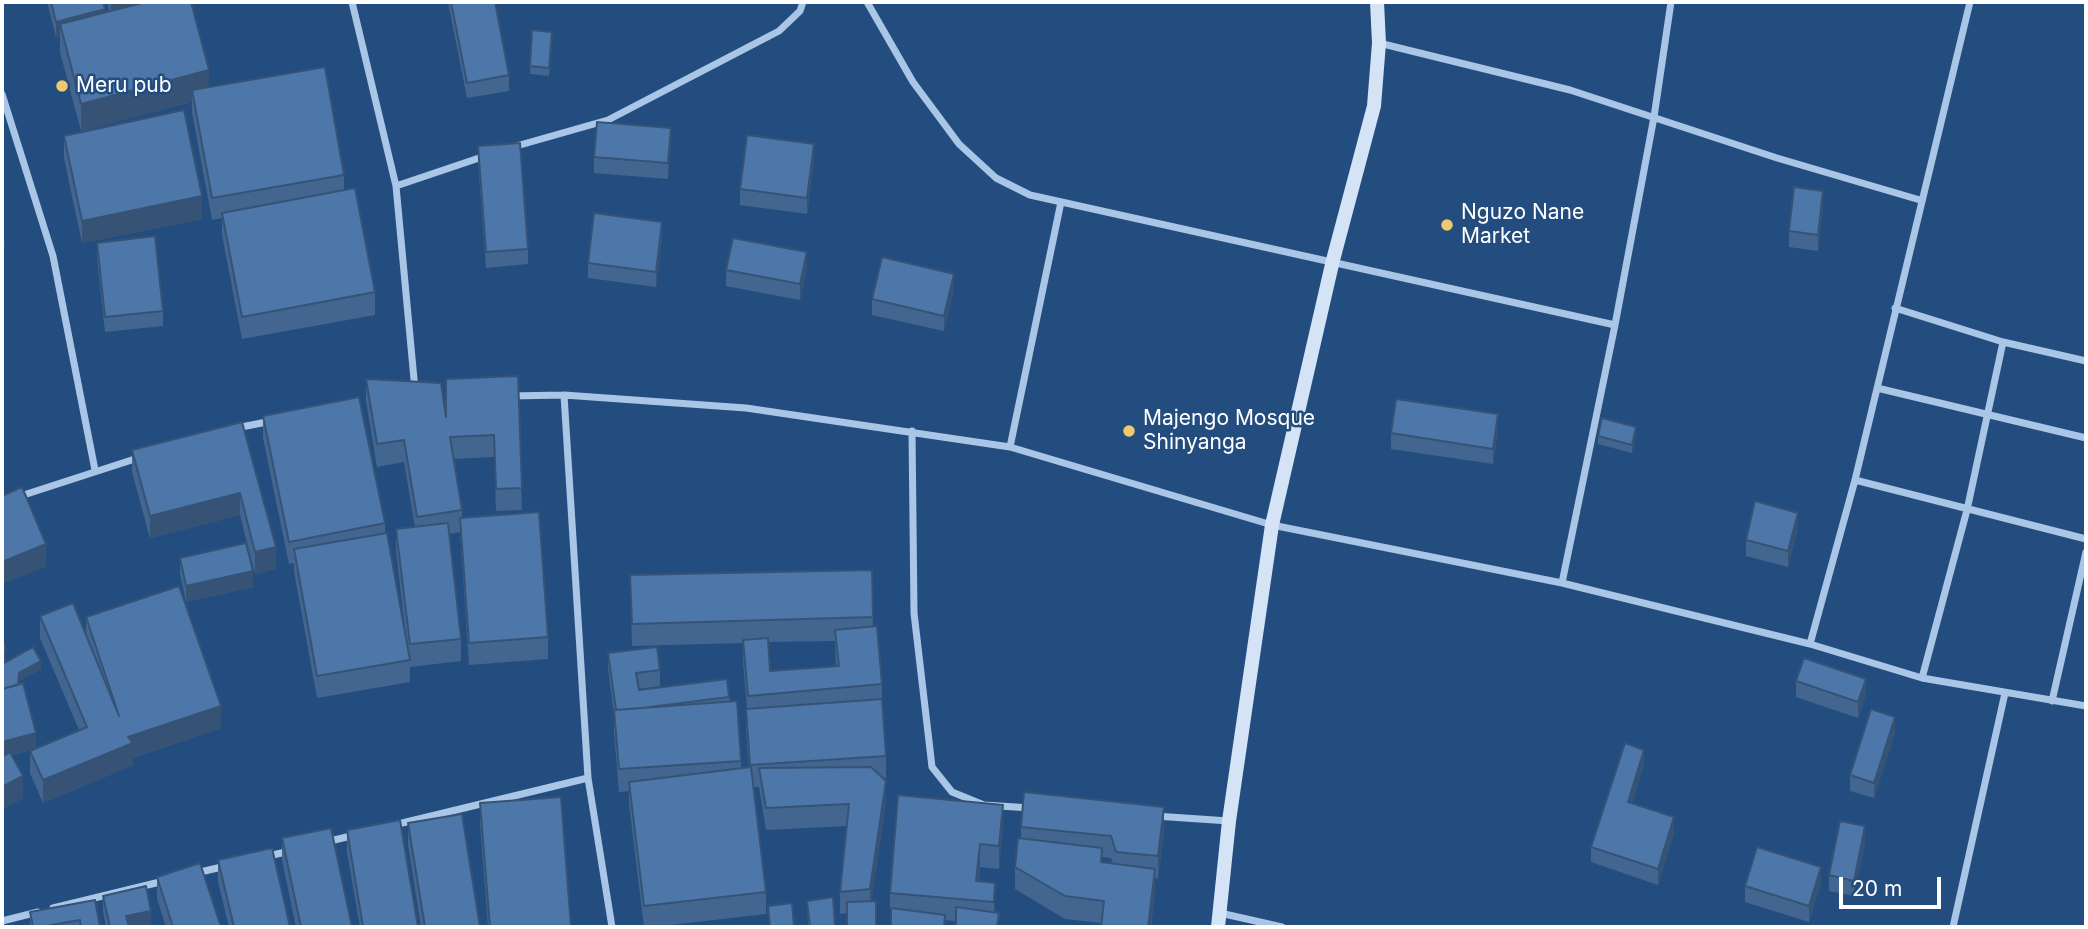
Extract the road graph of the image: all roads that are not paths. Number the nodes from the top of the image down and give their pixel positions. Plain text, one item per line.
1 (352, 2) edge
2 (803, 2) edge
3 (867, 2) edge
4 (1377, 2) edge
5 (1671, 2) edge
6 (1970, 2) edge
7 (1379, 43) junction
8 (2, 94) edge
9 (1654, 117) junction
10 (504, 150) edge
11 (492, 154) edge
12 (396, 186) junction
13 (1920, 200) junction
14 (1061, 202) junction
15 (1333, 260) junction
16 (1895, 308) junction
17 (1615, 325) junction
18 (2003, 342) junction
19 (2086, 361) edge
20 (1877, 388) junction
21 (564, 395) junction
22 (497, 396) edge
23 (416, 398) edge
24 (1990, 415) junction
25 (281, 420) edge
26 (228, 430) edge
27 (912, 431) junction
28 (2086, 438) edge
29 (1010, 447) junction
30 (148, 454) edge
31 (96, 471) junction
32 (1856, 480) junction
33 (2, 502) edge
34 (1967, 510) junction
35 (1272, 525) junction
36 (2086, 539) edge
37 (2086, 552) edge
38 (1562, 583) junction
39 (1810, 644) junction
40 (1922, 678) junction
41 (2005, 692) junction
42 (2052, 701) junction
43 (2086, 706) edge
44 (588, 778) junction
45 (1038, 809) edge
46 (1147, 816) edge
47 (1229, 821) junction
48 (388, 827) edge
49 (362, 833) edge
50 (322, 843) edge
51 (295, 849) edge
52 (255, 859) edge
53 (242, 862) edge
54 (188, 875) edge
55 (175, 878) edge
56 (1219, 920) edge
57 (2, 921) edge
58 (611, 927) edge
59 (1282, 927) edge
60 (1953, 927) edge

1 - 12 street
2 - 10 street
3 - 14 street
4 - 7 street
5 - 9 street
6 - 13 street
7 - 9 street
7 - 15 street
8 - 31 street
9 - 13 street
9 - 17 street
11 - 12 street
12 - 23 street
13 - 16 street
14 - 15 street
14 - 29 street
15 - 17 street
15 - 35 street
16 - 18 street
16 - 20 street
17 - 38 street
18 - 19 street
18 - 24 street
20 - 24 street
20 - 32 street
21 - 22 street
21 - 27 street
21 - 44 street
24 - 28 street
24 - 34 street
25 - 26 street
27 - 29 street
27 - 45 street
29 - 35 street
30 - 31 street
31 - 33 street
32 - 34 street
32 - 39 street
34 - 36 street
34 - 40 street
35 - 38 street
35 - 47 street
37 - 42 street
38 - 39 street
39 - 40 street
40 - 41 street
41 - 42 street
41 - 60 street
42 - 43 street
44 - 48 street
44 - 58 street
46 - 47 street
47 - 56 street
49 - 50 street
51 - 52 street
53 - 54 street
55 - 57 street
56 - 59 street

